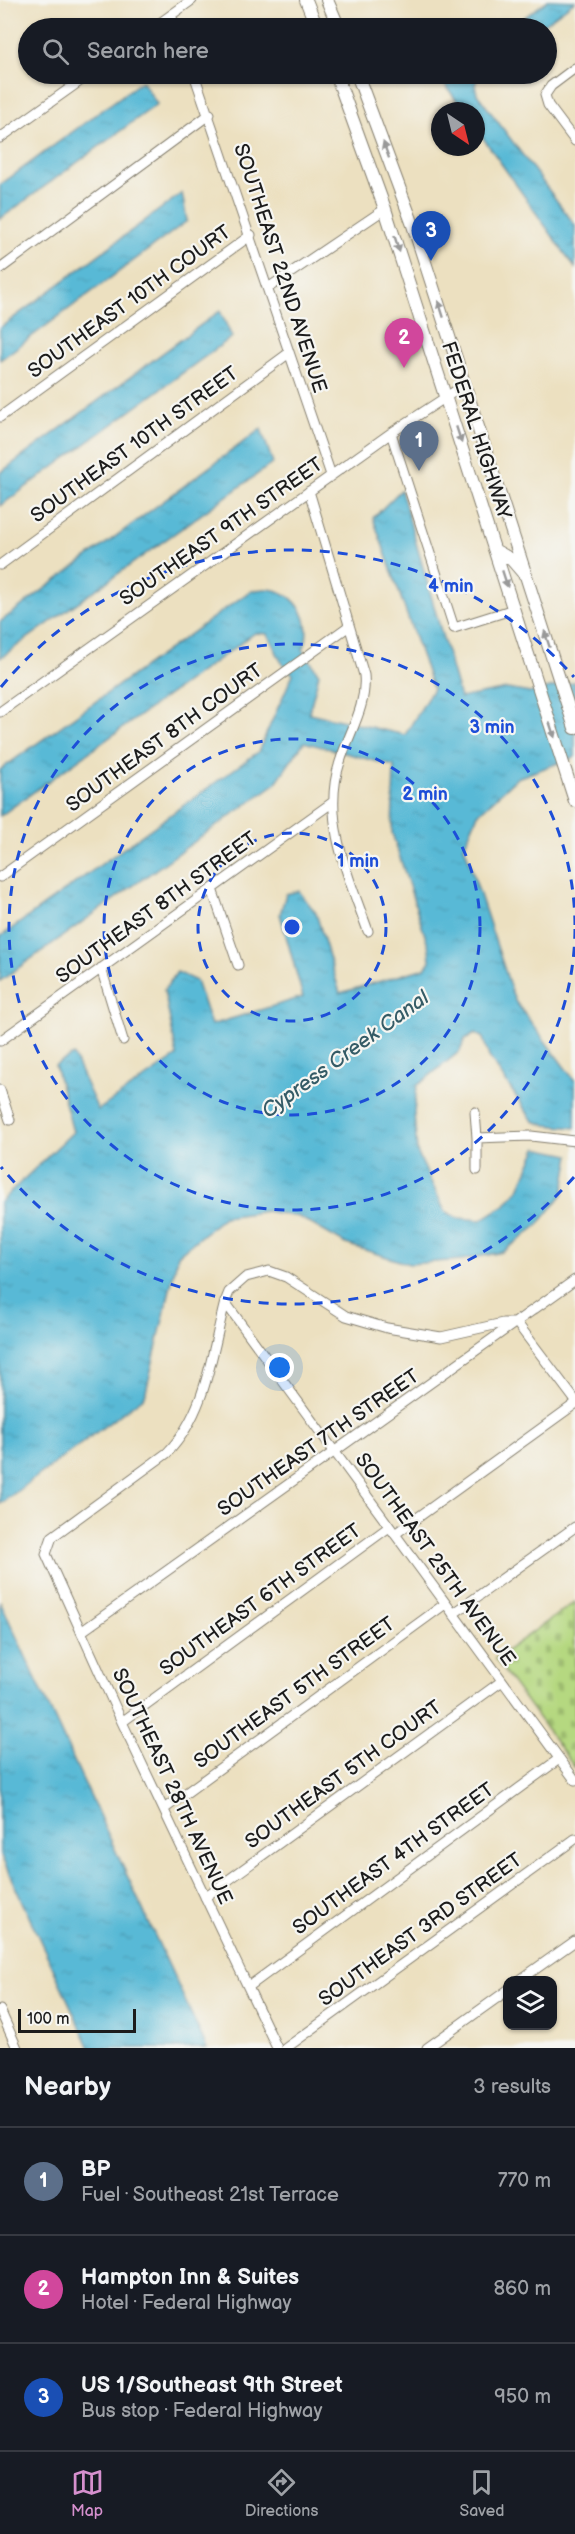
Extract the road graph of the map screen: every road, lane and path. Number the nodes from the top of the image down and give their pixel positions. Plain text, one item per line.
1 (192, 0) edge
2 (306, 0) edge
3 (327, 0) edge
4 (171, 15) junction
5 (167, 18) edge
6 (172, 18) edge
7 (313, 18) edge
8 (335, 18) edge
9 (575, 68) edge
10 (557, 81) edge
11 (76, 84) edge
12 (198, 84) edge
13 (340, 84) edge
14 (361, 84) edge
15 (553, 84) edge
16 (210, 114) junction
17 (0, 138) edge
18 (575, 141) edge
19 (371, 169) junction
20 (400, 187) junction
21 (386, 209) junction
22 (413, 225) junction
23 (251, 235) junction
24 (0, 269) edge
25 (268, 288) junction
26 (290, 352) junction
27 (466, 384) junction
28 (446, 395) junction
29 (0, 417) edge
30 (391, 432) junction
31 (331, 475) junction
32 (309, 491) junction
33 (487, 523) junction
34 (518, 547) junction
35 (496, 551) junction
36 (0, 565) edge
37 (528, 580) junction
38 (514, 609) junction
39 (349, 626) junction
40 (0, 712) edge
41 (575, 728) edge
42 (575, 801) edge
43 (333, 802) junction
44 (0, 877) edge
45 (212, 888) junction
46 (368, 931) dead end
47 (238, 965) dead end
48 (101, 968) junction
49 (123, 1040) dead end
50 (0, 1041) edge
51 (0, 1090) edge
52 (476, 1112) dead end
53 (10, 1120) dead end
54 (477, 1138) junction
55 (575, 1141) edge
56 (477, 1170) dead end
57 (575, 1280) edge
58 (225, 1302) junction
59 (517, 1323) junction
60 (575, 1402) edge
61 (335, 1452) junction
62 (575, 1527) edge
63 (392, 1531) junction
64 (445, 1604) junction
65 (453, 1614) junction
66 (81, 1632) junction
67 (502, 1681) junction
68 (122, 1722) junction
69 (559, 1759) junction
70 (575, 1780) edge
71 (164, 1809) junction
72 (575, 1839) edge
73 (205, 1897) junction
74 (575, 1941) edge
75 (526, 1976) edge
76 (248, 1987) junction
77 (503, 1993) edge
78 (0, 2010) edge
79 (17, 2048) edge
80 (277, 2048) edge
81 (286, 2048) edge
82 (427, 2048) edge

1 - 4 street
2 - 7 main road
3 - 8 main road
4 - 5 street
4 - 6 street
9 - 10 street
11 - 17 street
12 - 16 street, SOUTHEAST 22ND AVENUE
13 - 19 main road, FEDERAL HIGHWAY
20 -> 14 main road, FEDERAL HIGHWAY
15 - 18 street
16 - 23 street, SOUTHEAST 22ND AVENUE
16 - 24 street
19 - 20 main road
19 - 21 main road, FEDERAL HIGHWAY
20 - 22 main road, FEDERAL HIGHWAY
21 - 22 main road
21 - 25 street
21 -> 28 main road, FEDERAL HIGHWAY
27 -> 22 main road, FEDERAL HIGHWAY
23 - 25 street, SOUTHEAST 22ND AVENUE
23 - 29 street, SOUTHEAST 10TH COURT
25 - 26 street, SOUTHEAST 22ND AVENUE
26 - 31 street, SOUTHEAST 22ND AVENUE
26 - 36 street, SOUTHEAST 10TH STREET
27 - 28 street, SOUTHEAST 9TH STREET
27 - 34 main road, FEDERAL HIGHWAY
28 - 30 street, SOUTHEAST 9TH STREET
28 -> 33 main road, FEDERAL HIGHWAY
30 - 31 street, SOUTHEAST 9TH STREET
30 - 38 street
31 - 32 street, SOUTHEAST 9TH STREET
32 - 39 street
32 - 40 street, SOUTHEAST 9TH STREET
33 - 34 main road
33 - 35 main road, FEDERAL HIGHWAY
34 - 37 main road, FEDERAL HIGHWAY
35 - 37 main road
35 -> 38 main road, FEDERAL HIGHWAY
41 -> 37 main road, FEDERAL HIGHWAY
38 -> 42 main road, FEDERAL HIGHWAY
39 - 43 street
39 - 44 street, SOUTHEAST 8TH COURT
43 - 45 street, SOUTHEAST 8TH STREET
43 - 46 street
45 - 47 street
45 - 48 street, SOUTHEAST 8TH STREET
48 - 49 street
48 - 50 street, SOUTHEAST 8TH STREET
51 - 53 street
52 - 54 street
54 - 55 street
54 - 56 street
57 - 59 street, SOUTHEAST 7TH STREET
58 - 59 street
58 - 61 street, SOUTHEAST 25TH AVENUE
58 - 66 street, SOUTHEAST 28TH AVENUE
59 - 60 street
59 - 61 street, SOUTHEAST 7TH STREET
60 - 63 street, SOUTHEAST 6TH STREET
61 - 63 street, SOUTHEAST 25TH AVENUE
61 - 66 street, SOUTHEAST 7TH STREET
62 - 65 street
63 - 64 street, SOUTHEAST 25TH AVENUE
63 - 68 street, SOUTHEAST 6TH STREET
64 - 65 street, SOUTHEAST 25TH AVENUE
64 - 71 street, SOUTHEAST 5TH STREET
65 - 67 street, SOUTHEAST 25TH AVENUE
66 - 68 street, SOUTHEAST 28TH AVENUE
67 - 69 street, SOUTHEAST 25TH AVENUE
67 - 73 street, SOUTHEAST 5TH COURT
68 - 71 street, SOUTHEAST 28TH AVENUE
69 - 70 street, SOUTHEAST 25TH AVENUE
69 - 76 street, SOUTHEAST 4TH STREET
71 - 73 street, SOUTHEAST 28TH AVENUE
72 - 81 street, SOUTHEAST 3RD STREET
73 - 76 street, SOUTHEAST 28TH AVENUE
74 - 75 street
76 - 80 street, SOUTHEAST 28TH AVENUE
77 - 82 street
78 - 79 street

